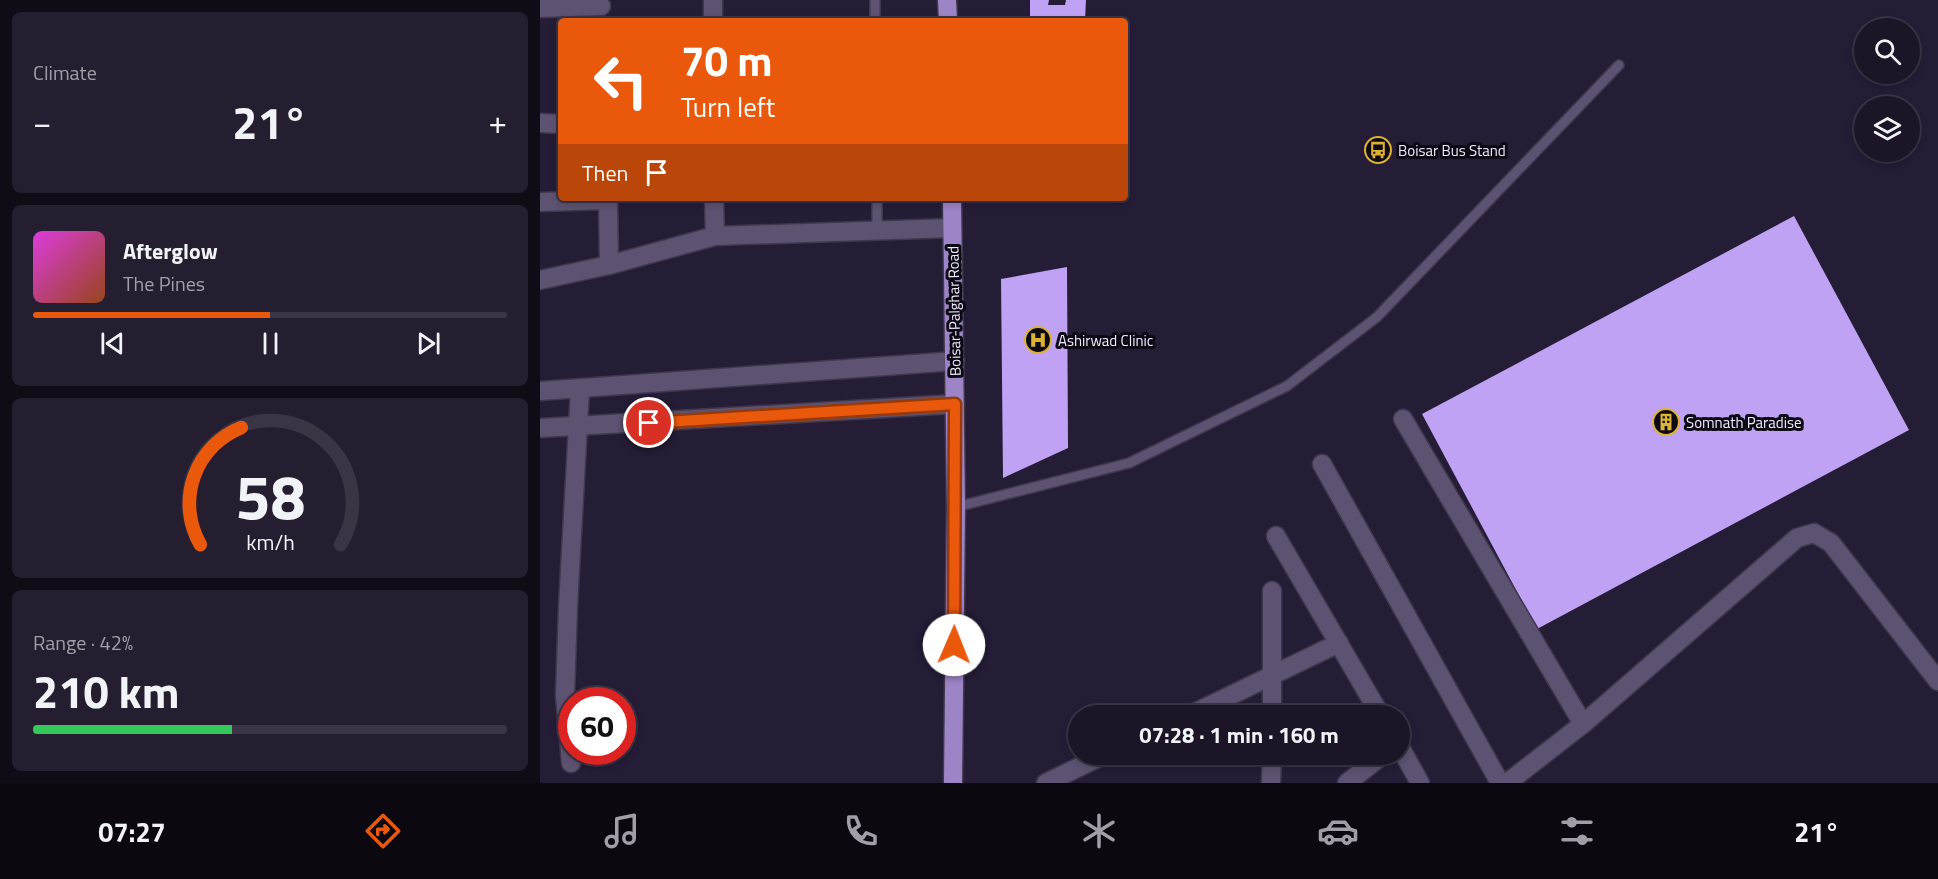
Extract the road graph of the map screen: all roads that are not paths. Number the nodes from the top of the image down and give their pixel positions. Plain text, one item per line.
1 (713, 0) edge
2 (875, 0) edge
3 (947, 0) edge
4 (540, 8) edge
5 (601, 9) edge
6 (713, 18) edge
7 (875, 18) edge
8 (948, 18) edge
9 (1619, 65) dead end
10 (540, 123) edge
11 (558, 124) edge
12 (563, 201) edge
13 (608, 201) edge
14 (714, 201) edge
15 (877, 201) edge
16 (952, 201) edge
17 (540, 202) edge
18 (952, 228) junction
19 (878, 230) junction
20 (715, 236) junction
21 (609, 265) junction
22 (540, 280) edge
23 (955, 361) junction
24 (580, 389) junction
25 (540, 391) edge
26 (955, 404) junction
27 (1403, 419) dead end
28 (578, 427) junction
29 (540, 428) edge
30 (1322, 464) dead end
31 (956, 507) junction
32 (1276, 536) dead end
33 (1272, 591) dead end
34 (1339, 643) junction
35 (1273, 675) junction
36 (1938, 681) edge
37 (565, 687) edge
38 (1211, 705) edge
39 (1272, 705) edge
40 (1375, 705) edge
41 (1583, 724) junction
42 (1083, 765) edge
43 (1272, 765) edge
44 (1370, 765) edge
45 (1410, 765) edge
46 (952, 783) edge
47 (1046, 783) edge
48 (1271, 783) edge
49 (1347, 783) edge
50 (1420, 783) edge
51 (1500, 783) edge
52 (1508, 783) edge

1 - 6 street
2 - 7 lane
3 - 8 main road
4 - 5 street
9 - 31 lane
10 - 11 street
12 - 17 street
13 - 21 street
14 - 20 street
15 - 19 lane
16 - 18 main road, Boisar-Palghar Road
18 - 19 street
18 - 23 main road, Boisar-Palghar Road
19 - 20 street
20 - 21 street
21 - 22 street
23 - 24 street
23 - 26 main road, Boisar-Palghar Road
24 - 25 street
24 - 28 street
26 - 28 street
26 - 31 main road, Boisar-Palghar Road
27 - 41 street
28 - 29 street
28 - 37 street
30 - 51 street
31 - 46 main road, Boisar-Palghar Road
32 - 34 street
33 - 35 street
34 - 35 street
34 - 40 street
35 - 38 street
35 - 39 street
36 - 41 street
41 - 52 street
42 - 47 street
43 - 48 street
44 - 49 street
45 - 50 street

